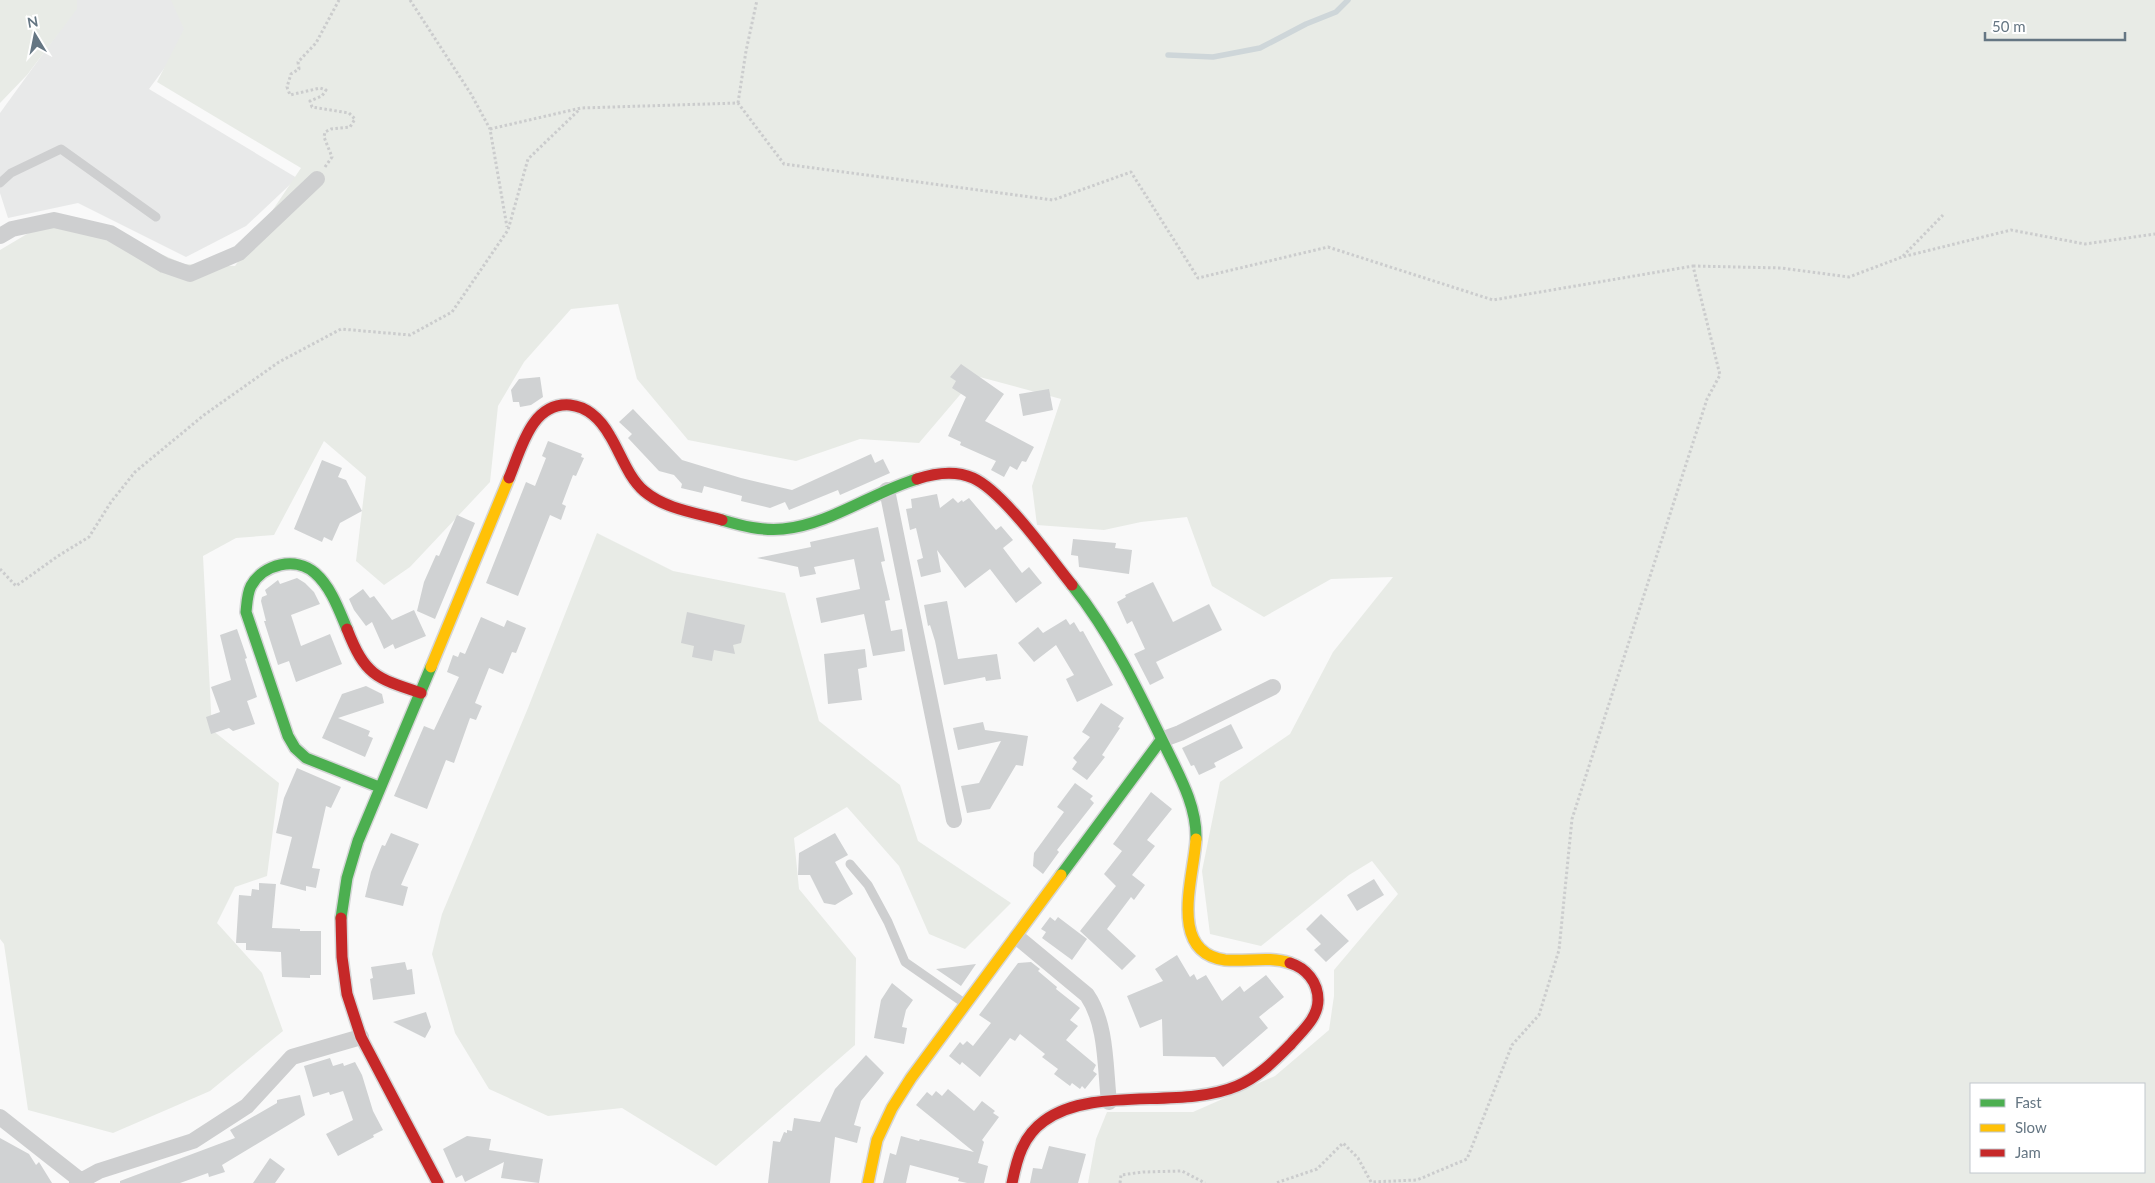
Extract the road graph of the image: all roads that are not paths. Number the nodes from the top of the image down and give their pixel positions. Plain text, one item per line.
1 (317, 179) road end
2 (0, 183) edge
3 (156, 217) dead end
4 (0, 236) edge
5 (887, 490) junction
6 (1273, 687) dead end
7 (421, 693) junction
8 (1162, 740) junction
9 (379, 787) junction
10 (954, 820) dead end
11 (850, 864) dead end
12 (1017, 937) junction
13 (966, 1005) junction
14 (361, 1037) junction
15 (1109, 1102) junction
16 (0, 1118) edge
17 (78, 1182) edge
18 (438, 1183) edge
19 (868, 1183) edge
20 (1012, 1183) edge

1 - 4 street
2 - 3 lane
5 - 7 street
5 - 8 street
5 - 10 street
6 - 8 street
7 - 9 street
7 - 9 street
8 - 12 street
8 - 15 street
9 - 14 street
11 - 13 lane
12 - 13 street
12 - 15 street
13 - 19 street
14 - 17 street
14 - 18 street
15 - 20 street
16 - 17 street

